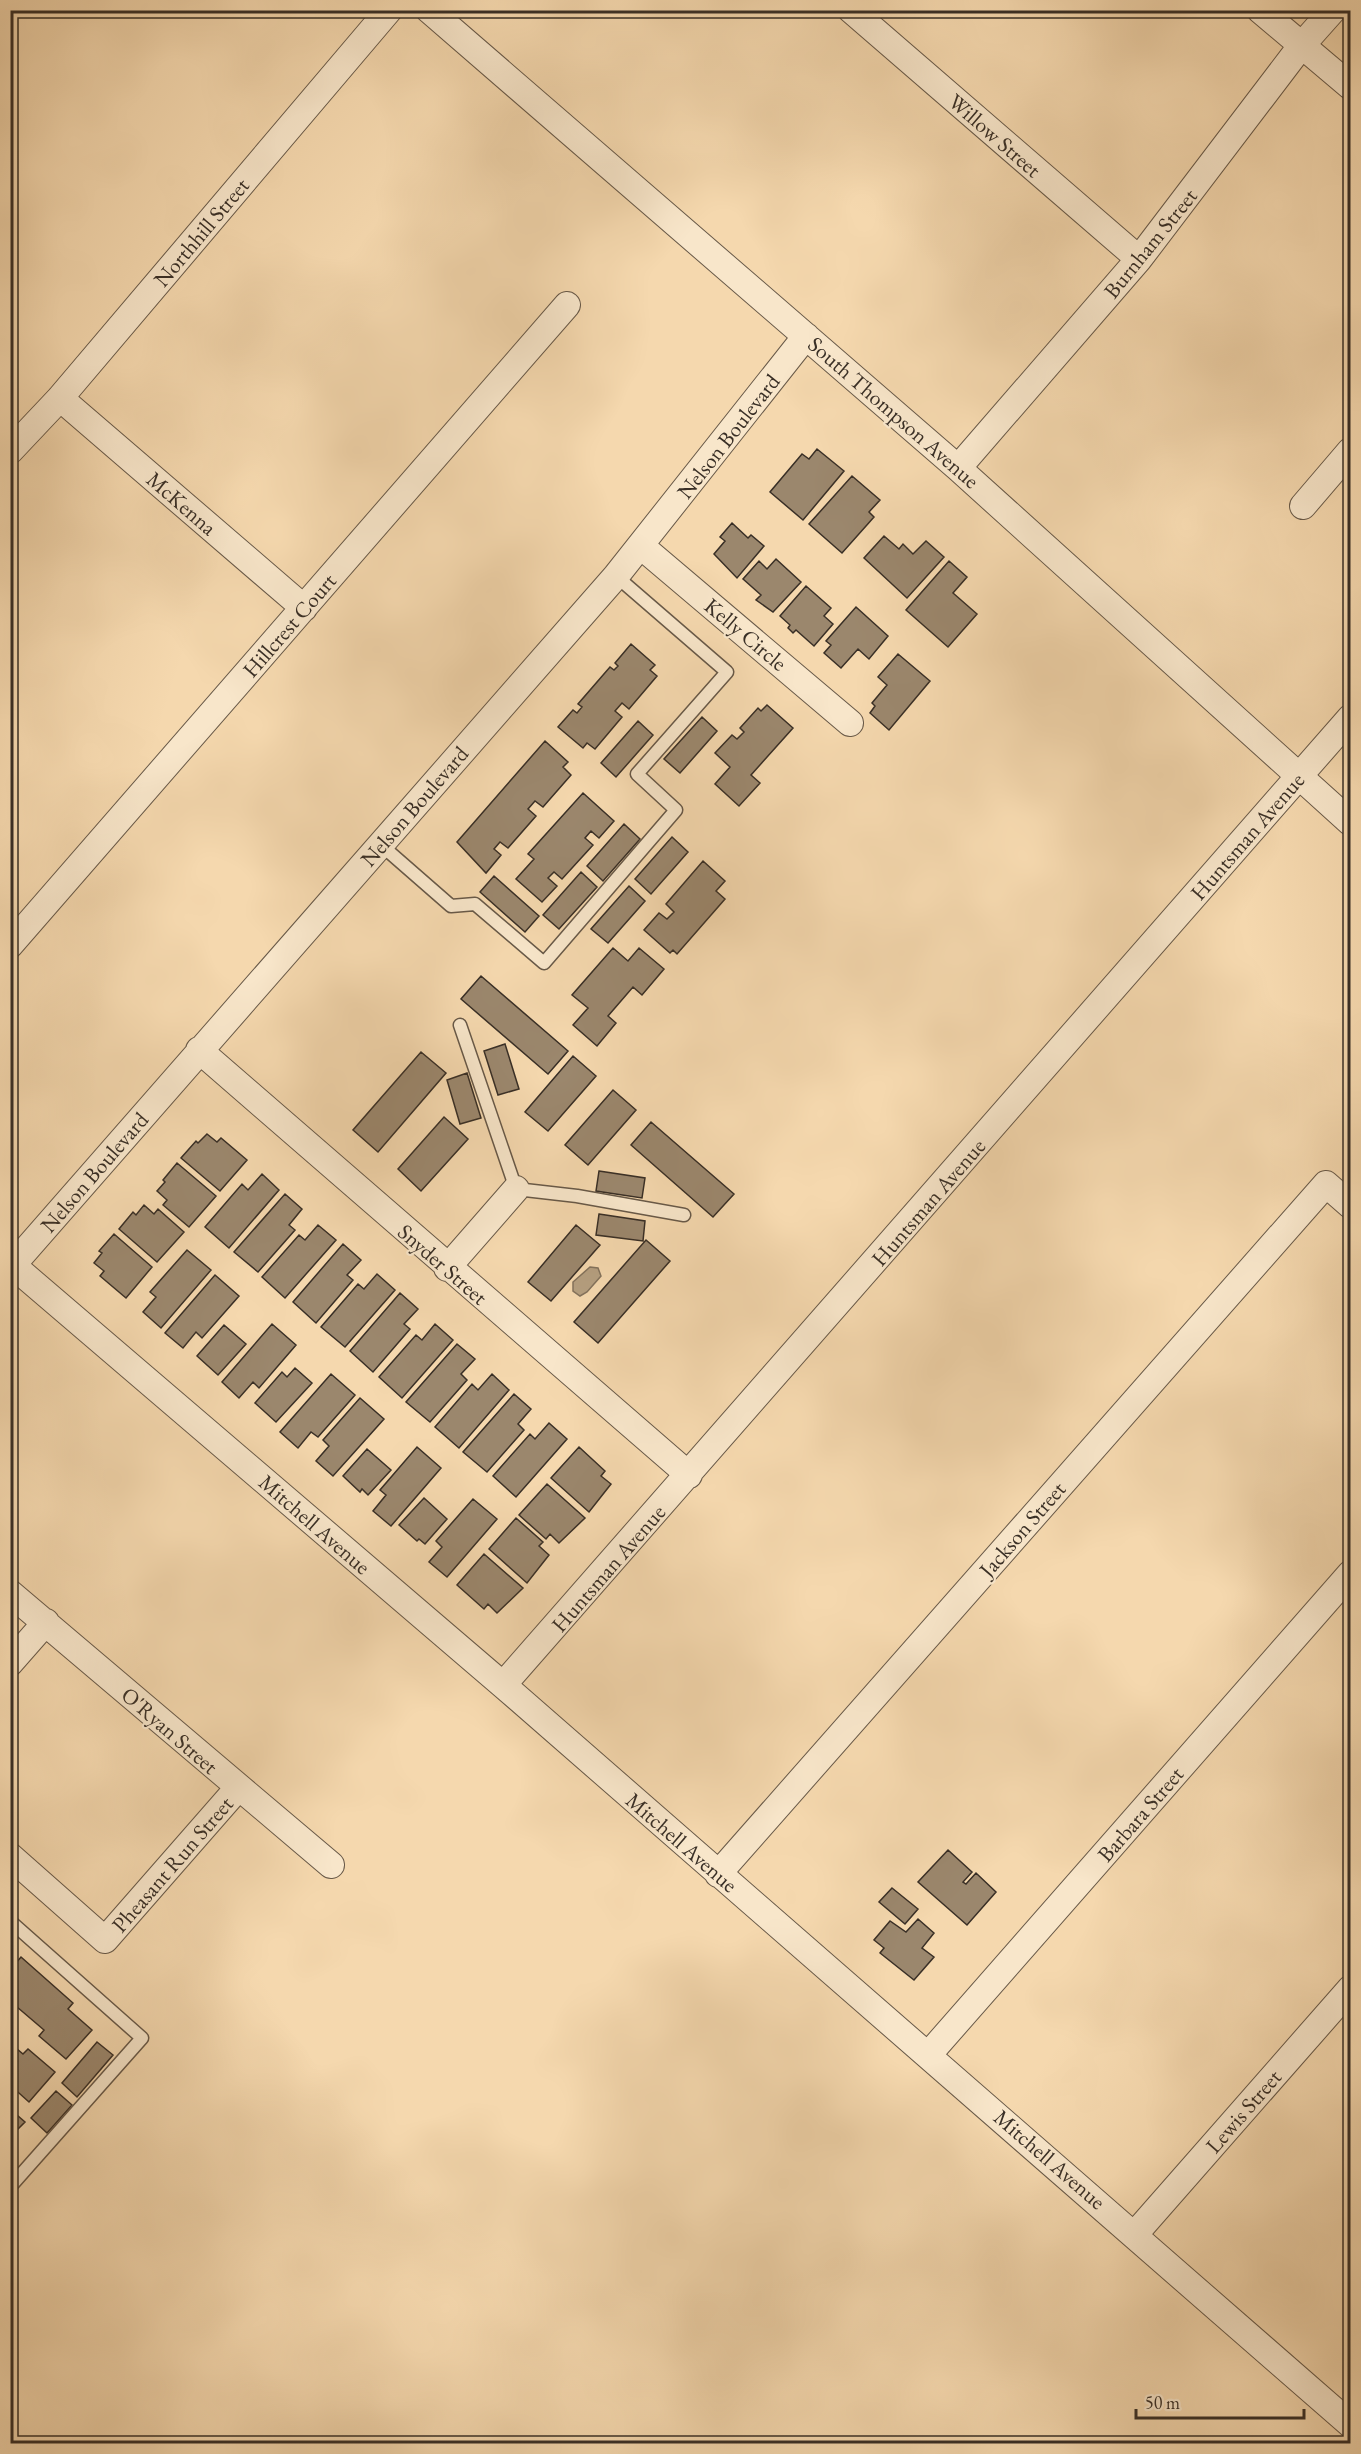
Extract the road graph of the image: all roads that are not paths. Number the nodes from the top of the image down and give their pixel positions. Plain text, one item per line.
1 (389, 10) edge
2 (429, 10) edge
3 (851, 10) edge
4 (1260, 10) edge
5 (1333, 10) edge
6 (1300, 46) junction
7 (1350, 86) edge
8 (1139, 259) junction
9 (567, 305) dead end
10 (807, 336) junction
11 (60, 398) junction
12 (10, 451) edge
13 (1350, 451) edge
14 (958, 468) junction
15 (1303, 506) dead end
16 (641, 546) junction
17 (616, 576) junction
18 (304, 608) junction
19 (1350, 718) edge
20 (850, 723) dead end
21 (1299, 777) junction
22 (1350, 822) edge
23 (380, 844) junction
24 (10, 945) edge
25 (460, 1025) dead end
26 (199, 1050) junction
27 (516, 1189) junction
28 (1350, 1205) edge
29 (684, 1215) dead end
30 (11, 1265) edge
31 (447, 1268) junction
32 (689, 1475) junction
33 (1350, 1574) edge
34 (10, 1593) edge
35 (45, 1622) junction
36 (10, 1663) edge
37 (503, 1685) junction
38 (238, 1788) junction
39 (10, 1856) edge
40 (331, 1865) dead end
41 (717, 1874) junction
42 (10, 1921) edge
43 (1350, 1989) edge
44 (929, 2054) junction
45 (10, 2187) edge
46 (1135, 2234) junction
47 (1347, 2416) edge

1 - 11 street, Northhill Street
2 - 10 street, South Thompson Avenue
3 - 8 street, Willow Street
4 - 6 street
5 - 6 street, Burnham Street
6 - 7 street
6 - 8 street, Burnham Street
8 - 14 street, Burnham Street
9 - 18 street, Hillcrest Court
10 - 14 street, South Thompson Avenue
10 - 16 street, Nelson Boulevard
11 - 12 street, Northhill Street
11 - 18 street, McKenna
13 - 15 street
14 - 21 street, South Thompson Avenue
16 - 17 street, Nelson Boulevard
16 - 20 street, Kelly Circle
17 - 23 street, Nelson Boulevard
17 - 23 lane
18 - 24 street, Hillcrest Court
19 - 21 street, Huntsman Avenue
21 - 22 street, South Thompson Avenue
21 - 32 street, Huntsman Avenue
23 - 26 street, Nelson Boulevard
25 - 27 lane
26 - 30 street, Nelson Boulevard
26 - 31 street, Snyder Street
27 - 29 lane
27 - 31 street
28 - 41 street, Jackson Street
30 - 37 street, Mitchell Avenue
31 - 32 street, Snyder Street
32 - 37 street, Huntsman Avenue
33 - 44 street, Barbara Street
34 - 35 street, O'Ryan Street
35 - 36 street
35 - 38 street, O'Ryan Street
37 - 41 street, Mitchell Avenue
38 - 39 street, Pheasant Run Street
38 - 40 street, O'Ryan Street
41 - 44 street, Mitchell Avenue
42 - 45 lane
43 - 46 street, Lewis Street
44 - 46 street, Mitchell Avenue
46 - 47 street, Mitchell Avenue

